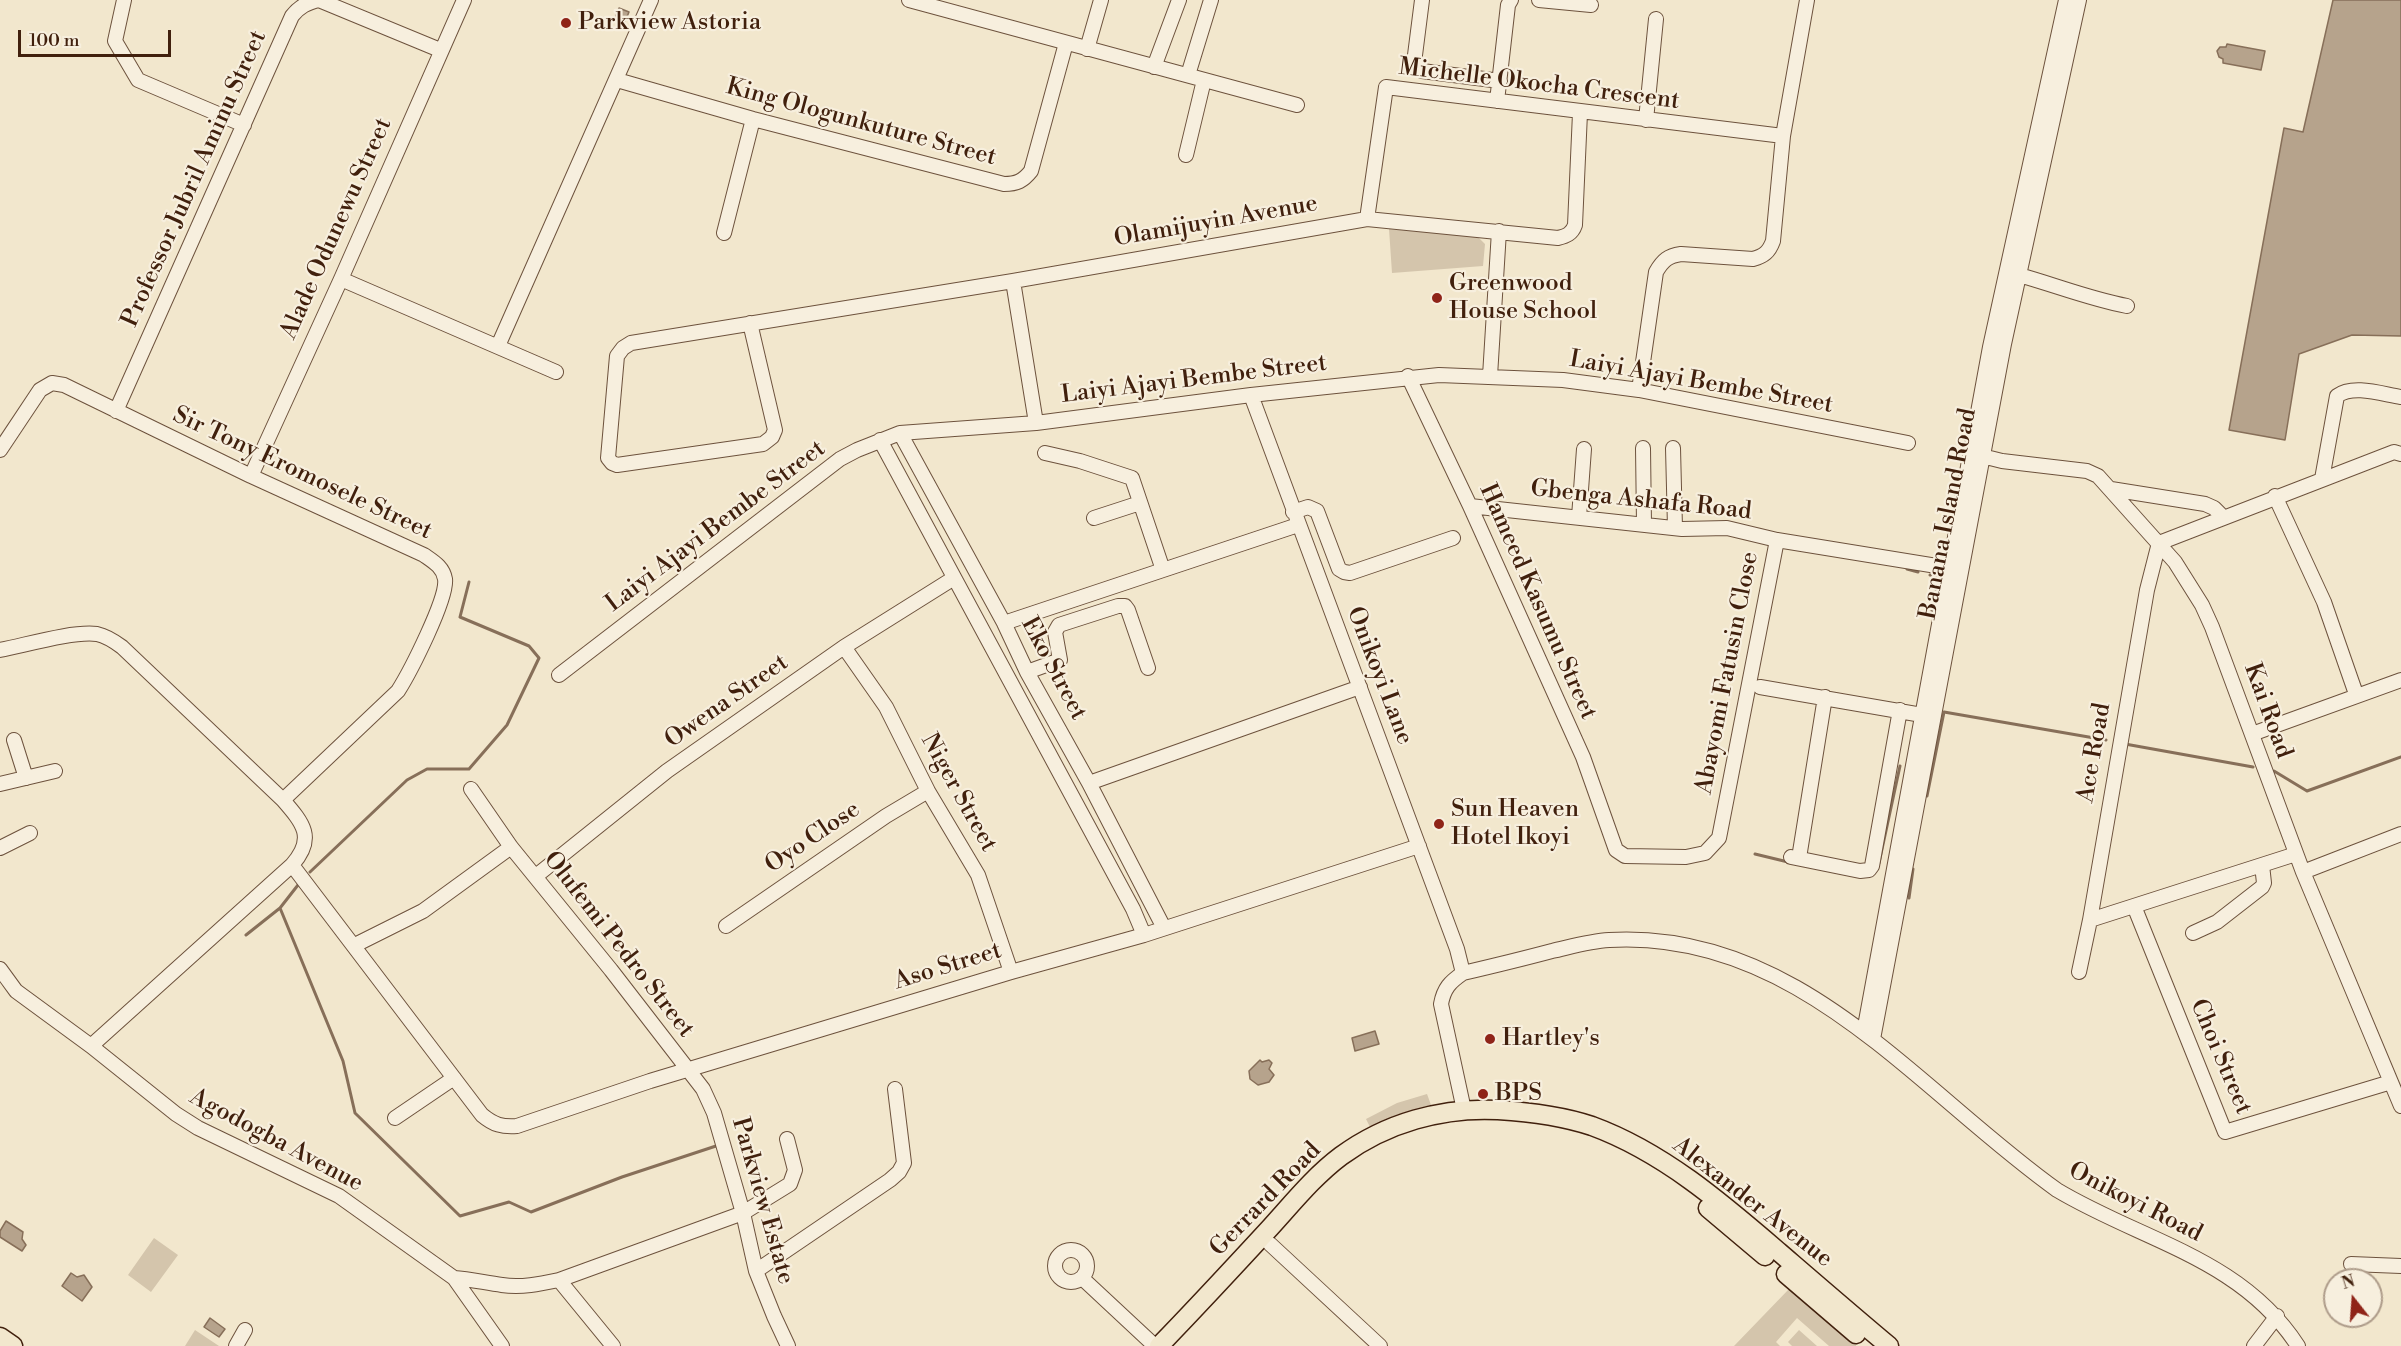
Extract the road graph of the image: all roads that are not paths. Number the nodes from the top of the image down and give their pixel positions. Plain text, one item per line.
1 (124, 0) edge
2 (464, 0) edge
3 (651, 0) edge
4 (909, 0) edge
5 (1101, 0) edge
6 (1179, 0) edge
7 (1211, 0) edge
8 (1422, 0) edge
9 (1511, 0) edge
10 (1539, 0) edge
11 (1807, 0) edge
12 (2066, 0) edge
13 (2079, 0) edge
14 (1592, 5) dead end
15 (1656, 19) dead end
16 (1065, 43) junction
17 (1087, 49) junction
18 (440, 50) junction
19 (1154, 67) junction
20 (1188, 75) junction
21 (617, 80) junction
22 (1204, 80) junction
23 (1500, 81) junction
24 (1497, 101) junction
25 (1297, 105) dead end
26 (1580, 113) junction
27 (753, 119) junction
28 (1646, 120) junction
29 (243, 125) junction
30 (1783, 136) junction
31 (1186, 155) dead end
32 (1367, 219) junction
33 (1499, 231) junction
34 (724, 233) dead end
35 (2019, 275) junction
36 (341, 279) junction
37 (1013, 281) junction
38 (2127, 306) dead end
39 (750, 323) junction
40 (498, 346) junction
41 (556, 372) dead end
42 (1408, 376) junction
43 (1490, 376) junction
44 (1639, 390) junction
45 (1251, 395) junction
46 (2401, 397) edge
47 (116, 411) junction
48 (1035, 423) junction
49 (900, 433) junction
50 (880, 440) junction
51 (1908, 443) dead end
52 (1643, 448) dead end
53 (1673, 448) dead end
54 (1584, 449) dead end
55 (0, 450) edge
56 (1045, 453) dead end
57 (1977, 454) junction
58 (2401, 454) edge
59 (251, 476) junction
60 (2322, 479) junction
61 (2111, 489) junction
62 (2276, 496) junction
63 (1140, 503) junction
64 (1470, 506) junction
65 (2223, 517) junction
66 (1094, 518) dead end
67 (1579, 518) junction
68 (1296, 519) junction
69 (1644, 524) junction
70 (1675, 528) junction
71 (1453, 538) dead end
72 (1777, 540) junction
73 (2158, 543) junction
74 (1949, 568) junction
75 (1163, 570) junction
76 (954, 578) junction
77 (1004, 623) junction
78 (844, 647) junction
79 (0, 650) edge
80 (1148, 668) dead end
81 (1027, 672) junction
82 (559, 675) dead end
83 (2401, 680) edge
84 (1360, 687) junction
85 (1760, 687) dead end
86 (2356, 694) junction
87 (1825, 697) junction
88 (1900, 710) junction
89 (1922, 715) junction
90 (2252, 734) junction
91 (14, 740) dead end
92 (55, 771) dead end
93 (26, 778) junction
94 (1089, 783) junction
95 (0, 784) edge
96 (471, 789) dead end
97 (928, 791) junction
98 (284, 800) junction
99 (30, 833) dead end
100 (2401, 834) edge
101 (1419, 846) junction
102 (0, 848) edge
103 (511, 848) junction
104 (1616, 850) joint
105 (2296, 854) junction
106 (292, 864) junction
107 (2262, 865) junction
108 (2303, 872) junction
109 (536, 876) junction
110 (2134, 906) junction
111 (2090, 920) junction
112 (726, 926) dead end
113 (1164, 928) junction
114 (2193, 933) dead end
115 (1144, 935) junction
116 (355, 945) junction
117 (0, 969) edge
118 (1011, 972) junction
119 (2079, 972) dead end
120 (1463, 973) junction
121 (1868, 1036) junction
122 (91, 1046) junction
123 (689, 1071) junction
124 (454, 1078) junction
125 (2391, 1082) junction
126 (895, 1089) dead end
127 (2401, 1106) edge
128 (1462, 1116) junction
129 (395, 1118) dead end
130 (788, 1139) dead end
131 (743, 1213) junction
132 (1270, 1244) junction
133 (2351, 1264) dead end
134 (2401, 1266) edge
135 (756, 1272) junction
136 (454, 1278) junction
137 (1082, 1278) dead end
138 (559, 1280) junction
139 (2277, 1316) junction
140 (245, 1330) dead end
141 (0, 1337) edge
142 (1150, 1344) edge
143 (13, 1346) edge
144 (236, 1346) edge
145 (502, 1346) edge
146 (613, 1346) edge
147 (788, 1346) edge
148 (1176, 1346) edge
149 (1380, 1346) edge
150 (1870, 1346) edge
151 (1889, 1346) edge
152 (2254, 1346) edge
153 (2298, 1346) edge

1 - 29 street
2 - 18 street, Alade Odunewu Street
3 - 21 street
4 - 16 street
5 - 17 street
6 - 19 street
7 - 20 street
8 - 23 street
9 - 23 street
10 - 14 street
11 - 30 street
12 - 57 street, Banana Island Road
13 - 35 street, Banana Island Road
15 - 28 street
16 - 17 street
16 - 27 street, King Ologunkuture Street
17 - 19 street
18 - 29 street, Professor Jubril Aminu Street
18 - 36 street, Alade Odunewu Street
19 - 20 street
20 - 22 street
21 - 27 street, King Ologunkuture Street
21 - 40 street
22 - 25 street
22 - 31 street
23 - 24 street
24 - 26 street, Michelle Okocha Crescent
24 - 32 street, Michelle Okocha Crescent
26 - 28 street, Michelle Okocha Crescent
26 - 33 street, Olamijuyin Avenue
27 - 34 street
28 - 30 street, Michelle Okocha Crescent
29 - 47 street, Professor Jubril Aminu Street
30 - 44 street
32 - 33 street, Olamijuyin Avenue
32 - 37 street, Olamijuyin Avenue
33 - 43 street
35 - 38 street
35 - 57 street, Banana Island Road
36 - 40 street
36 - 59 street, Alade Odunewu Street
37 - 39 street, Olamijuyin Avenue
37 - 48 street
39 - 39 street, Olamijuyin Avenue
40 - 41 street
42 - 43 street, Laiyi Ajayi Bembe Street
42 - 45 street, Laiyi Ajayi Bembe Street
42 - 64 street, Hameed Kasumu Street
43 - 44 street, Laiyi Ajayi Bembe Street
44 - 51 street, Laiyi Ajayi Bembe Street
45 - 48 street, Laiyi Ajayi Bembe Street
45 - 68 street, Onikoyi Lane
46 - 60 street
47 - 55 street, Sir Tony Eromosele Street
47 - 59 street, Sir Tony Eromosele Street
48 - 49 street, Laiyi Ajayi Bembe Street
49 - 50 street, Laiyi Ajayi Bembe Street
49 - 77 street, Eko Street
50 - 76 street, Eko Street
50 - 82 street, Laiyi Ajayi Bembe Street
52 - 69 street
53 - 70 street
54 - 67 street
56 - 63 street
57 - 61 street, Kai Road
57 - 74 street, Banana Island Road
57 - 121 street, Banana Island Road
58 - 60 street
59 - 98 street, Sir Tony Eromosele Street
60 - 62 street
61 - 65 street
61 - 73 street, Kai Road
62 - 65 street
62 - 86 street
63 - 66 street
63 - 75 street
64 - 67 street, Gbenga Ashafa Road
64 - 104 street, Hameed Kasumu Street
65 - 73 street
67 - 69 street, Gbenga Ashafa Road
68 - 71 street
68 - 75 street
68 - 84 street, Onikoyi Lane
69 - 70 street, Gbenga Ashafa Road
70 - 72 street, Gbenga Ashafa Road
72 - 74 street, Gbenga Ashafa Road
72 - 104 street, Abayomi Fatusin Close
73 - 90 street, Kai Road
73 - 111 street, Ace Road
74 - 89 street, Banana Island Road
75 - 77 street
76 - 78 street, Owena Street
76 - 115 street, Eko Street
77 - 81 street, Eko Street
78 - 97 street, Niger Street
78 - 109 street, Owena Street
79 - 98 street
80 - 81 street
81 - 94 street, Eko Street
83 - 86 street
84 - 94 street
84 - 101 street, Onikoyi Lane
85 - 87 street
86 - 90 street
87 - 88 street
87 - 88 street
88 - 89 street
89 - 121 street, Banana Island Road
90 - 105 street, Kai Road
91 - 93 street
92 - 93 street
93 - 95 street
94 - 113 street, Eko Street
96 - 103 street, Olufemi Pedro Street
97 - 112 street, Oyo Close
97 - 118 street, Niger Street
98 - 106 street
99 - 102 street
100 - 108 street
101 - 113 street, Aso Street
101 - 120 street, Onikoyi Lane
103 - 109 street, Olufemi Pedro Street
103 - 116 street
105 - 107 street
105 - 108 street, Kai Road
106 - 116 street
106 - 122 street
107 - 110 street
107 - 114 street
108 - 125 street, Kai Road
109 - 123 street, Olufemi Pedro Street
110 - 111 street
110 - 125 street, Choi Street
111 - 119 street, Ace Road
113 - 115 street, Aso Street
115 - 118 street, Aso Street
116 - 124 street
117 - 122 street, Agodogba Avenue
118 - 123 street, Aso Street
120 - 121 street, Onikoyi Road
120 - 128 street
121 - 139 street, Onikoyi Road
122 - 136 street, Agodogba Avenue
123 - 124 street, Aso Street
123 - 131 street, Parkview Estate
124 - 129 street
125 - 127 street, Kai Road
126 - 135 street
128 - 132 main road
128 - 142 main road, Gerrard Road
128 - 150 main road, Alexander Avenue
128 - 151 main road, Alexander Avenue
130 - 131 street
131 - 135 street, Parkview Estate
131 - 138 street
132 - 148 main road
132 - 149 street
133 - 134 street
135 - 147 street, Parkview Estate
136 - 138 street
136 - 145 street
137 - 142 street
138 - 146 street
139 - 152 street
139 - 153 street, Onikoyi Road
140 - 144 street
141 - 143 main road

